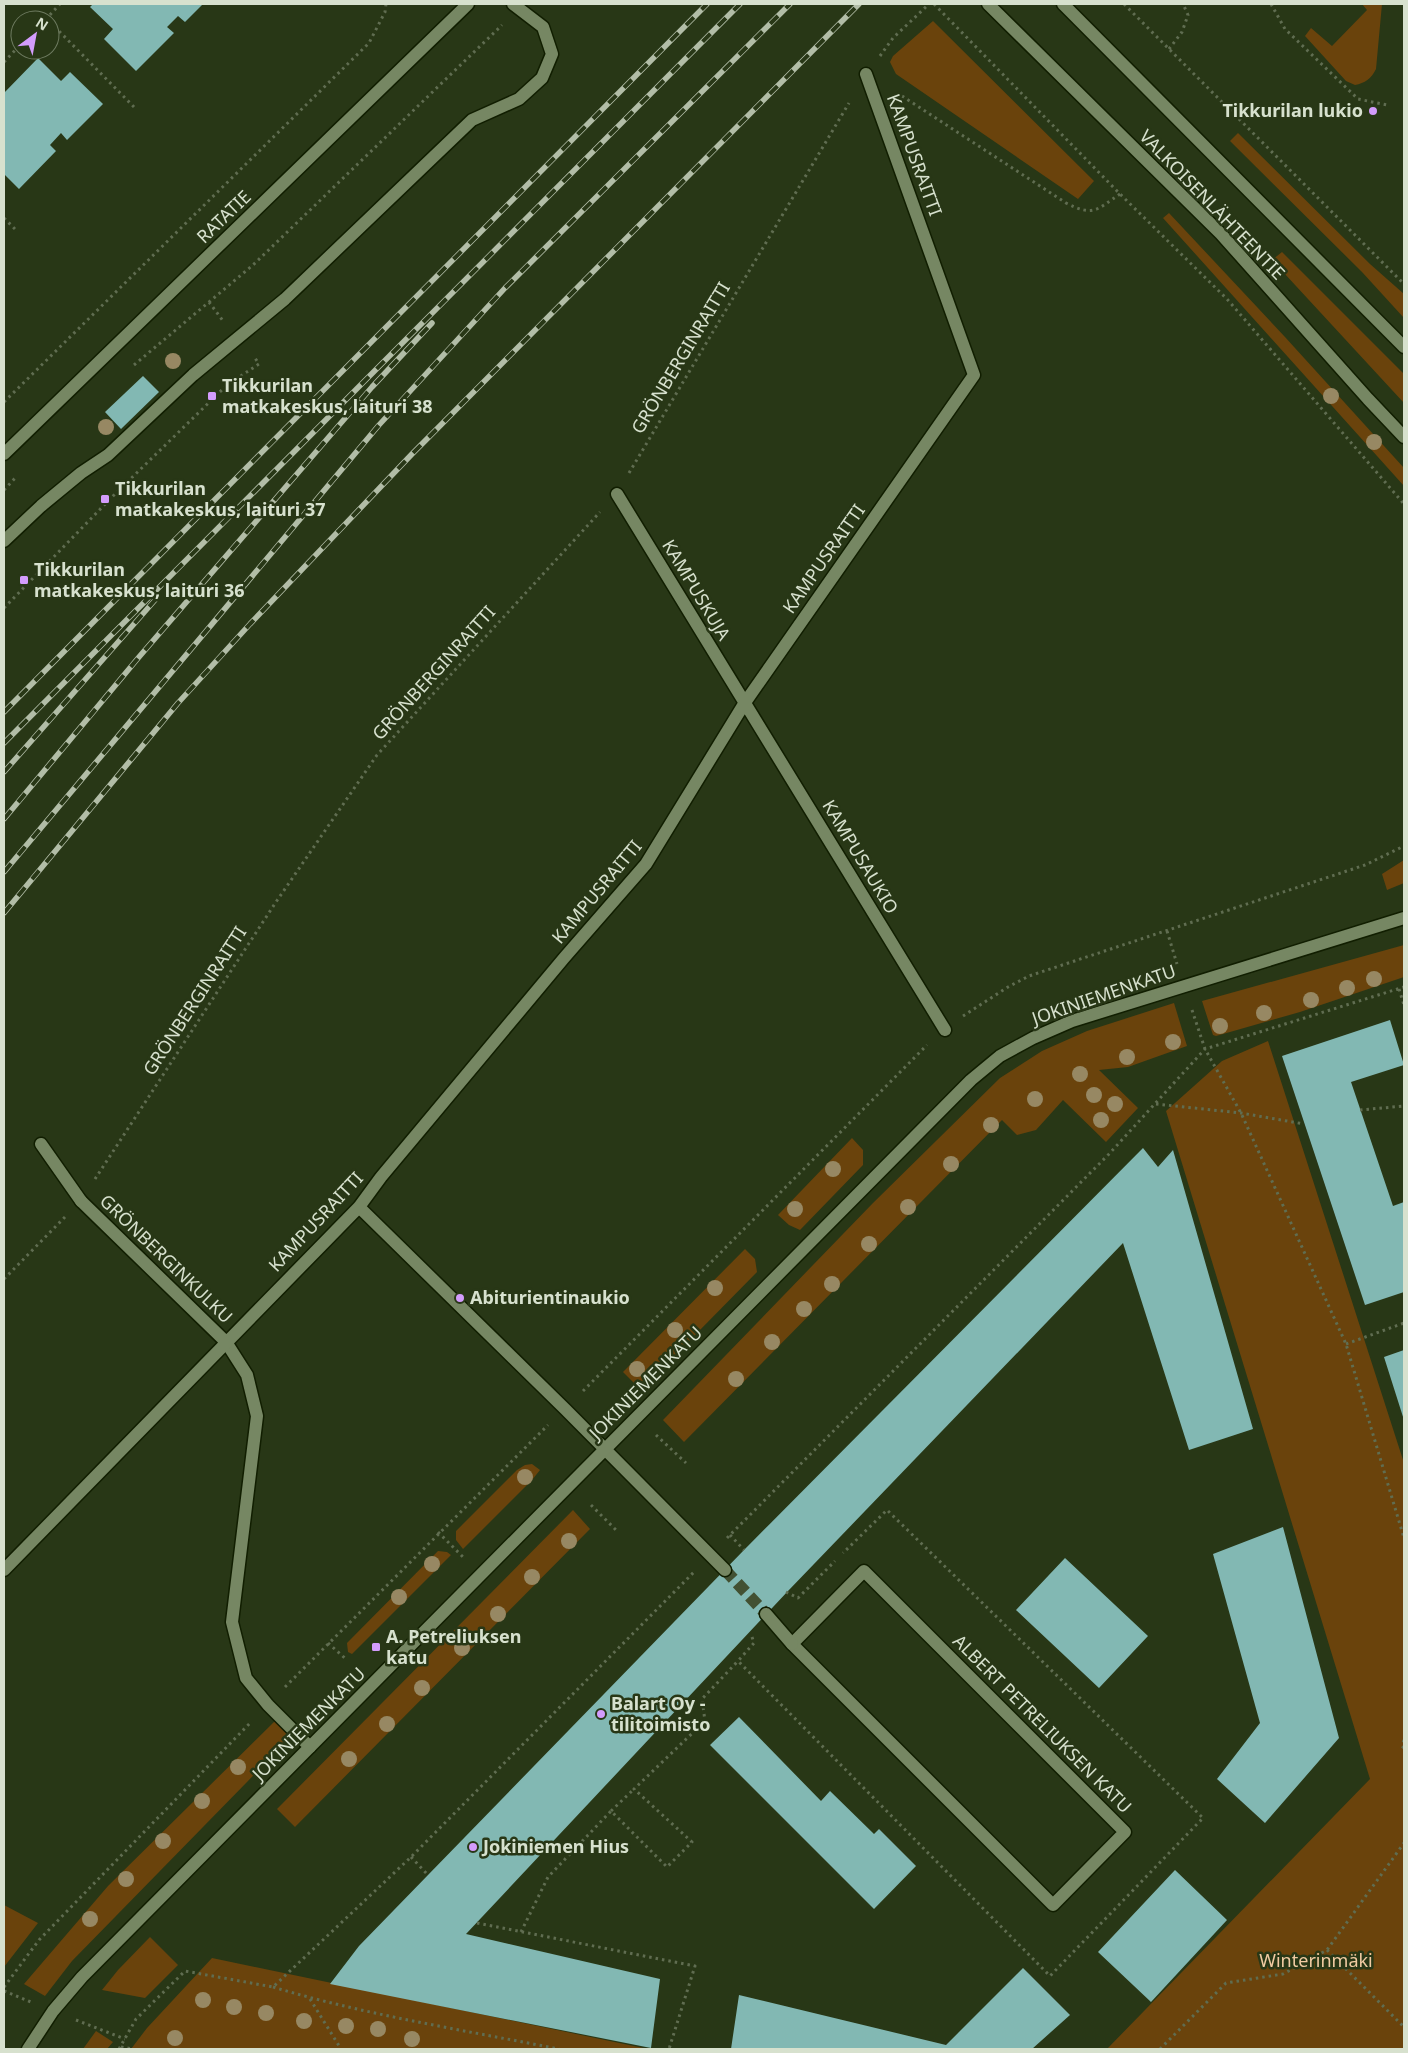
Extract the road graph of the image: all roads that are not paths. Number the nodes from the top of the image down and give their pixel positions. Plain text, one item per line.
1 (468, 4) edge
2 (988, 4) edge
3 (1063, 4) edge
4 (517, 6) edge
5 (866, 74) road end
6 (1404, 347) edge
7 (1404, 437) edge
8 (4, 454) edge
9 (617, 494) road end
10 (4, 541) edge
11 (744, 704) junction
12 (1404, 918) edge
13 (945, 1030) dead end
14 (41, 1144) dead end
15 (359, 1207) junction
16 (226, 1342) junction
17 (604, 1449) junction
18 (4, 1570) edge
19 (725, 1570) tunnel mouth
20 (766, 1614) tunnel mouth
21 (792, 1644) junction
22 (310, 1747) junction
23 (28, 2049) edge

1 - 8 street, RATATIE
2 - 7 street, VALKOISENLÄHTEENTIE
3 - 6 street, VALKOISENLÄHTEENTIE
4 - 10 street
5 - 11 street, KAMPUSRAITTI
9 - 11 street, KAMPUSKUJA
11 - 13 street, KAMPUSAUKIO
11 - 15 street, KAMPUSRAITTI
12 - 17 street, JOKINIEMENKATU
14 - 16 street, GRÖNBERGINKULKU
15 - 16 street, KAMPUSRAITTI
15 - 17 street
16 - 18 street, KAMPUSRAITTI
16 - 22 street, GRÖNBERGINKULKU
17 - 19 street
17 - 22 street, JOKINIEMENKATU
20 - 21 street, ALBERT PETRELIUKSEN KATU
21 - 21 street, ALBERT PETRELIUKSEN KATU
22 - 23 street, JOKINIEMENKATU

